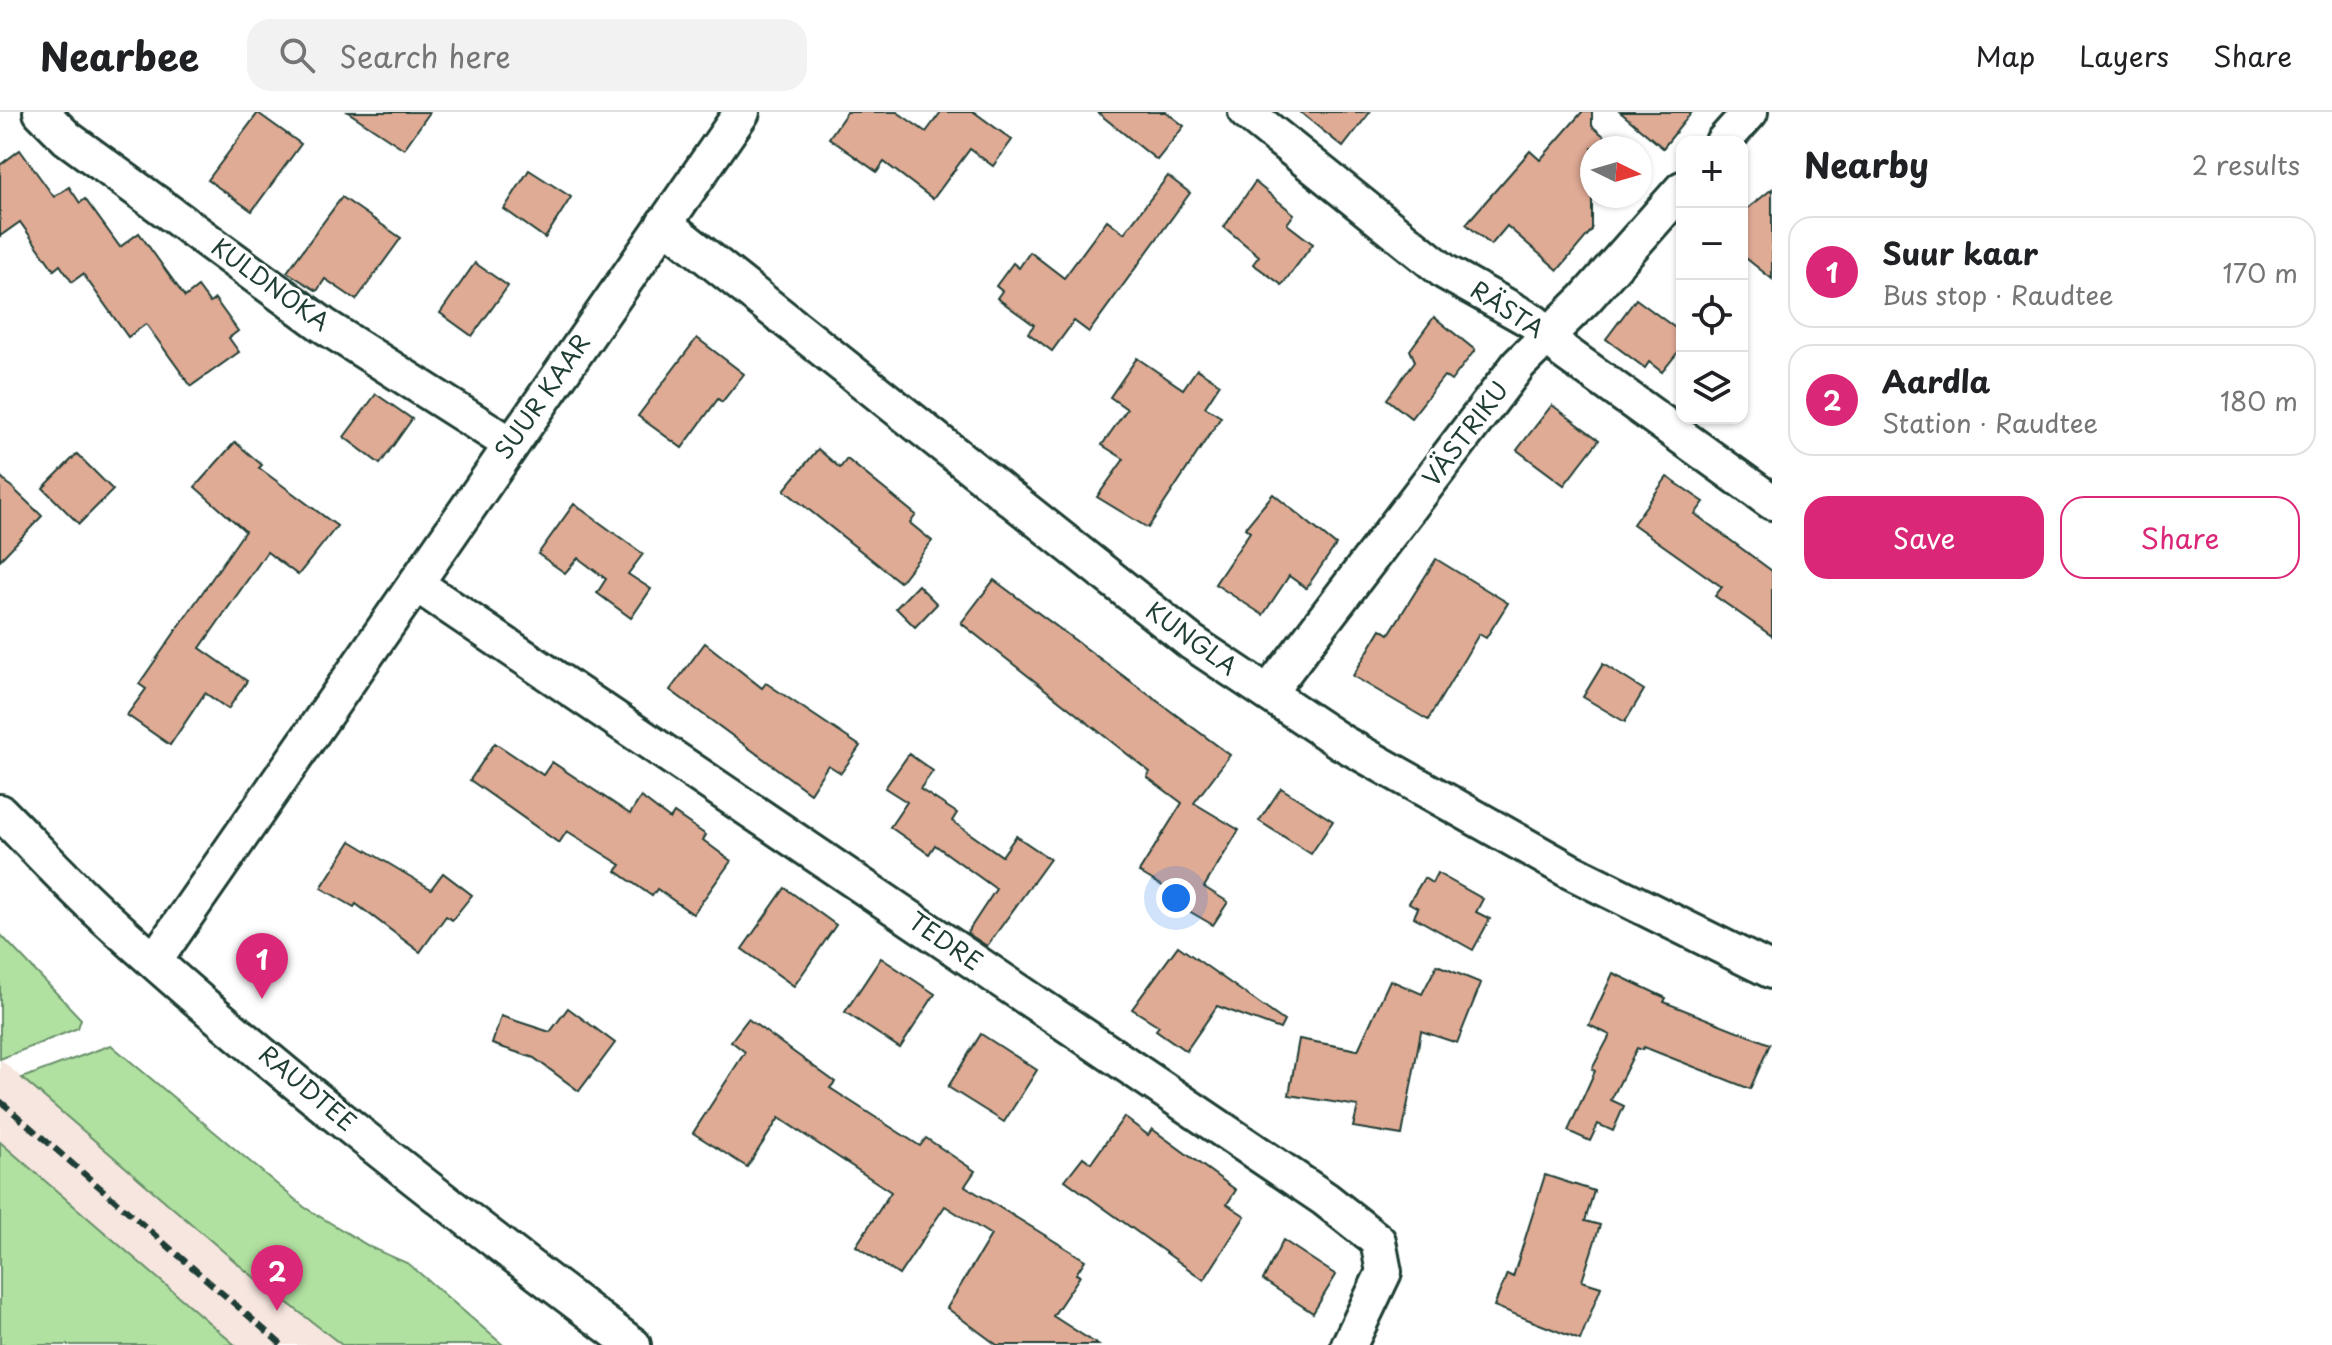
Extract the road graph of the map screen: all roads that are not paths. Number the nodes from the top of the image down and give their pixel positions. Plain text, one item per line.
1 (41, 112) edge
2 (1246, 112) edge
3 (1750, 112) edge
4 (739, 113) edge
5 (1728, 136) edge
6 (1676, 196) edge
7 (664, 223) junction
8 (1548, 336) junction
9 (510, 444) junction
10 (1772, 502) edge
11 (416, 584) junction
12 (1268, 693) junction
13 (0, 812) edge
14 (155, 960) junction
15 (1772, 971) edge
16 (633, 1345) edge
17 (1349, 1345) edge

1 - 9 street, KULDNOKA
2 - 8 street, RÄSTA
3 - 5 street
4 - 7 street, SUUR KAAR
6 - 8 street, VÄSTRIKU
7 - 9 street, SUUR KAAR
7 - 12 street, KUNGLA
8 - 10 street, RÄSTA
8 - 12 street, VÄSTRIKU
9 - 11 street, SUUR KAAR
11 - 14 street, SUUR KAAR
11 - 17 street, TEDRE
12 - 15 street, KUNGLA
13 - 14 street, RAUDTEE
14 - 16 street, RAUDTEE

